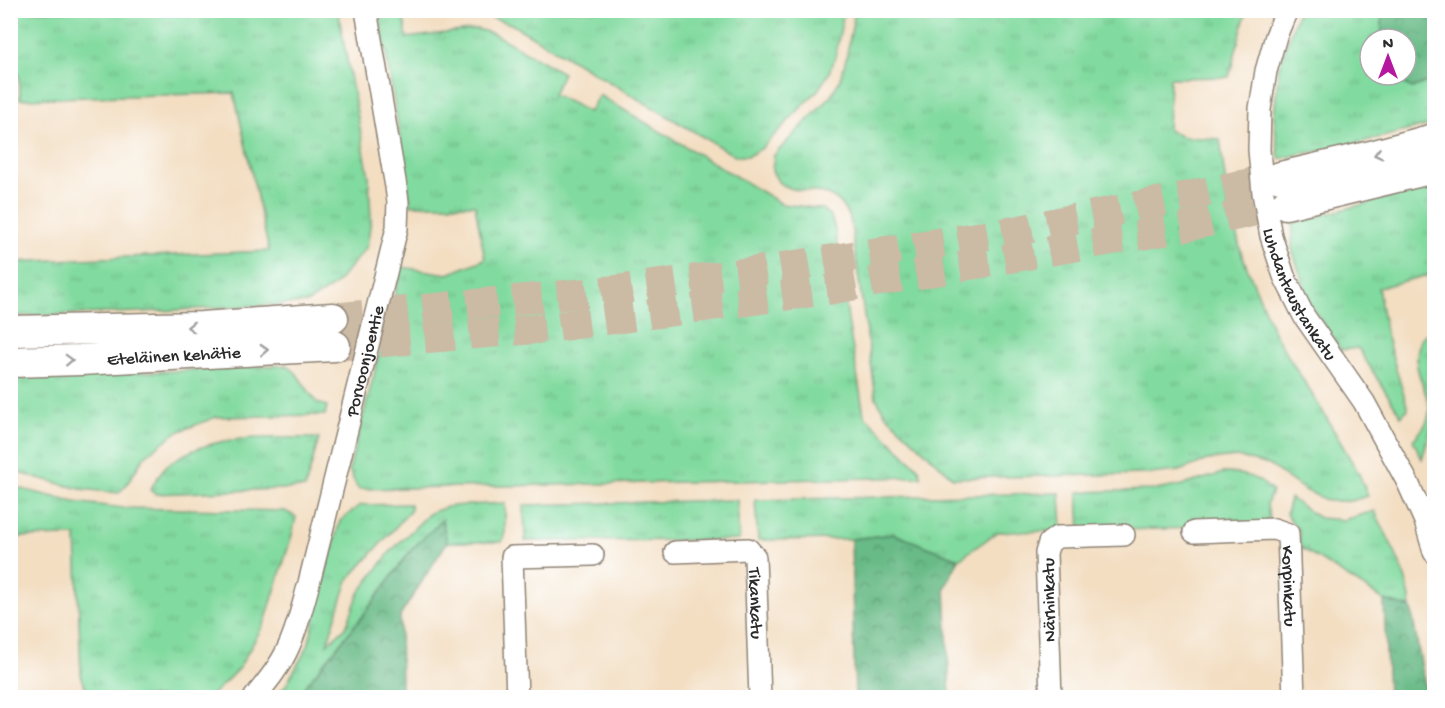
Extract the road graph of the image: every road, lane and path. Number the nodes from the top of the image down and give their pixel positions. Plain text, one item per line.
1 (366, 10) edge
2 (1287, 10) edge
3 (1434, 139) edge
4 (1434, 168) edge
5 (10, 331) edge
6 (10, 362) edge
7 (1194, 532) dead end
8 (1124, 535) dead end
9 (675, 552) dead end
10 (1434, 552) edge
11 (592, 555) dead end
12 (254, 698) edge
13 (517, 698) edge
14 (760, 698) edge
15 (1051, 698) edge
16 (1294, 698) edge

1 - 12 street, Porvoonjoentie
2 - 10 street, Luhdantaustankatu
3 -> 4 highway
6 -> 5 highway, Eteläinen kehätie
7 - 16 street, Korpinkatu
8 - 15 street, Närhinkatu
9 - 14 street, Tikankatu
11 - 13 street

